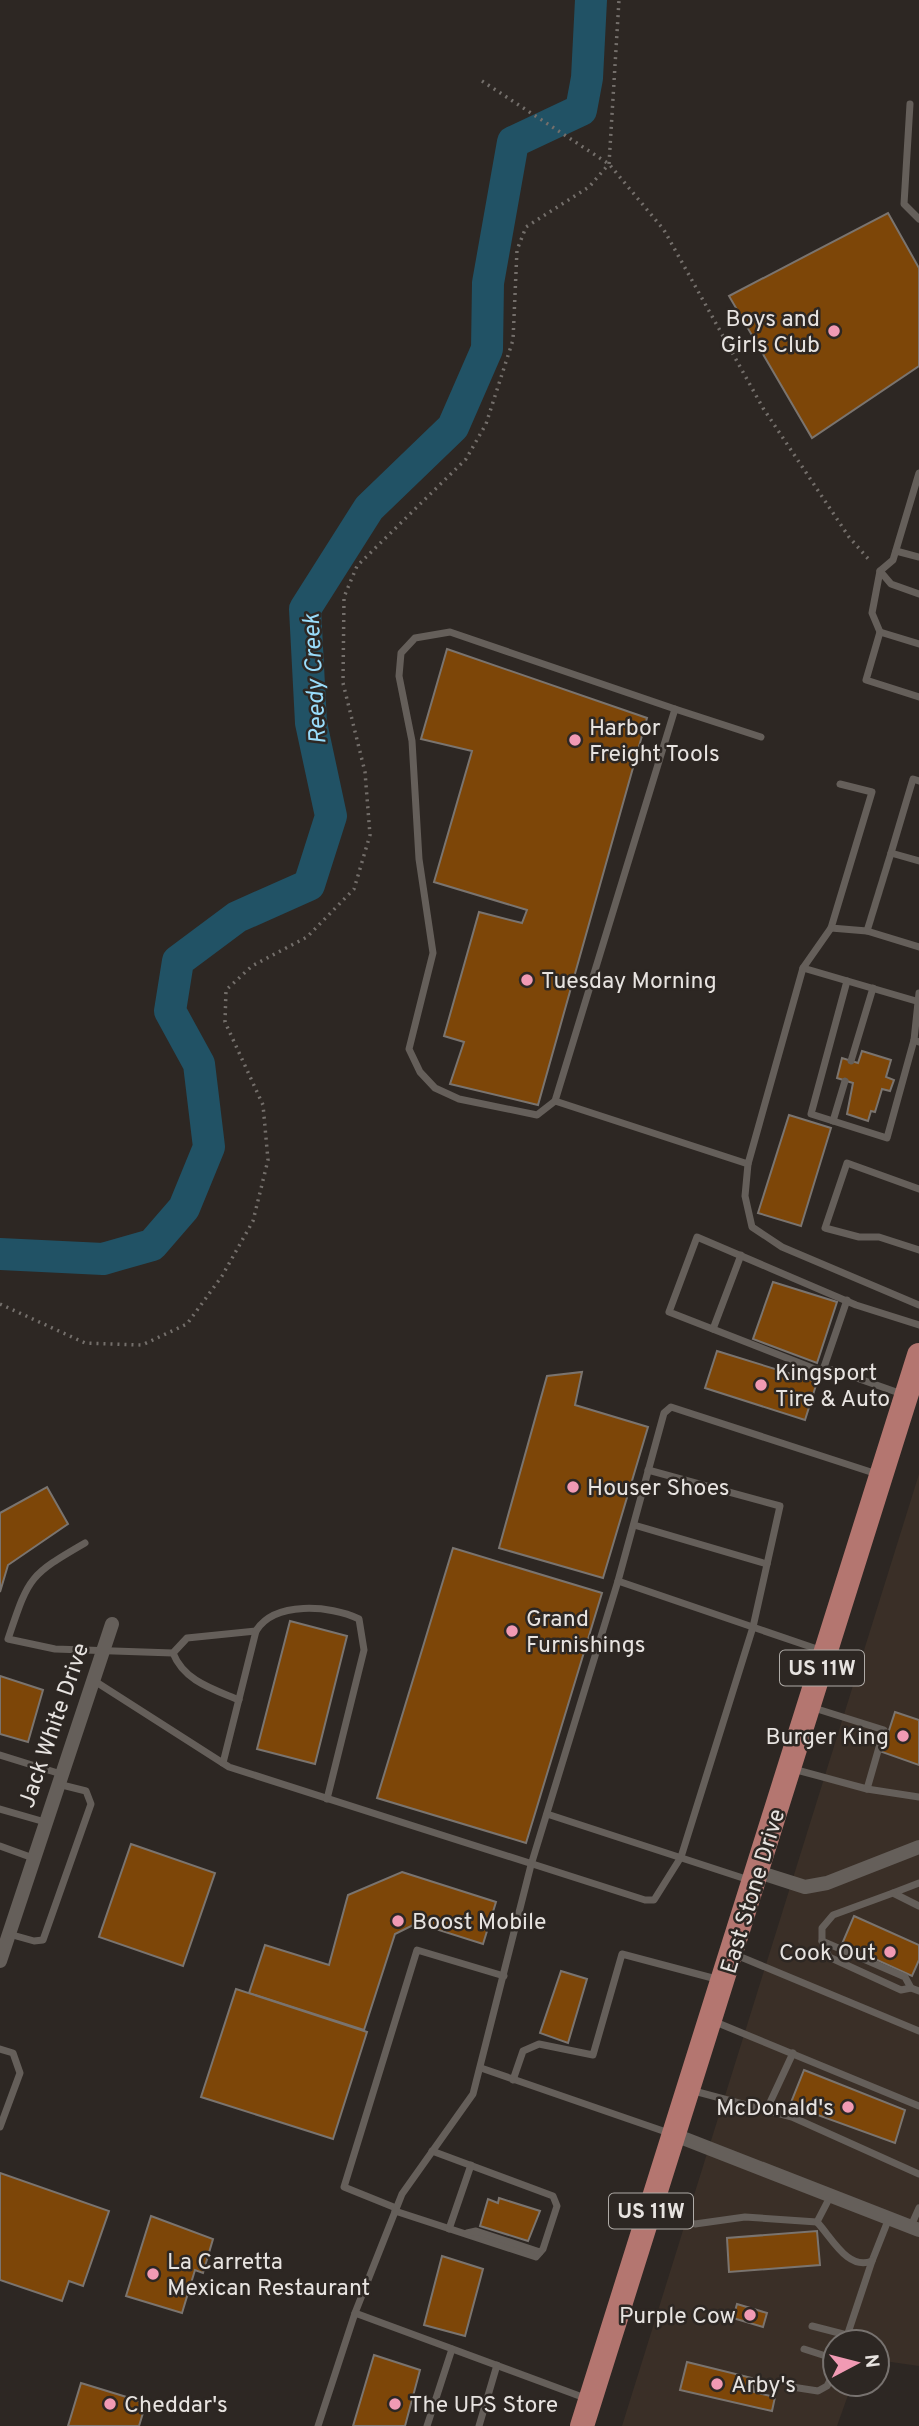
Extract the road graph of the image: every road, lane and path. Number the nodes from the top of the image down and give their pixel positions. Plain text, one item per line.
1 (620, 0) edge
2 (482, 81) dead end
3 (911, 104) dead end
4 (609, 164) junction
5 (919, 219) edge
6 (919, 473) edge
7 (915, 502) edge
8 (896, 551) junction
9 (919, 557) edge
10 (880, 571) junction
11 (919, 594) edge
12 (880, 632) junction
13 (919, 645) edge
14 (919, 697) edge
15 (676, 709) junction
16 (761, 737) dead end
17 (919, 781) edge
18 (840, 784) dead end
19 (891, 853) junction
20 (919, 861) edge
21 (831, 928) junction
22 (867, 931) junction
23 (919, 947) edge
24 (803, 968) junction
25 (847, 981) junction
26 (873, 988) junction
27 (918, 997) edge
28 (916, 1041) edge
29 (851, 1061) dead end
30 (845, 1081) dead end
31 (555, 1101) junction
32 (833, 1121) junction
33 (748, 1164) junction
34 (919, 1189) edge
35 (919, 1250) edge
36 (741, 1255) junction
37 (847, 1300) junction
38 (0, 1304) edge
39 (919, 1305) edge
40 (919, 1325) edge
41 (713, 1329) junction
42 (919, 1355) edge
43 (823, 1370) junction
44 (906, 1396) junction
45 (648, 1470) junction
46 (881, 1475) junction
47 (634, 1525) junction
48 (85, 1544) dead end
49 (767, 1564) junction
50 (618, 1581) junction
51 (112, 1624) dead end
52 (753, 1626) junction
53 (256, 1631) junction
54 (102, 1652) junction
55 (173, 1653) junction
56 (826, 1653) junction
57 (92, 1679) junction
58 (239, 1700) junction
59 (810, 1707) junction
60 (0, 1755) edge
61 (223, 1763) junction
62 (790, 1769) junction
63 (59, 1779) junction
64 (867, 1789) junction
65 (919, 1797) edge
66 (327, 1799) junction
67 (0, 1809) edge
68 (547, 1814) junction
69 (45, 1822) junction
70 (0, 1846) edge
71 (918, 1851) edge
72 (681, 1857) junction
73 (33, 1858) junction
74 (531, 1865) junction
75 (756, 1877) junction
76 (919, 1883) edge
77 (893, 1893) junction
78 (919, 1906) edge
79 (8, 1934) junction
80 (822, 1941) junction
81 (732, 1953) junction
82 (0, 1961) edge
83 (504, 1976) junction
84 (724, 1981) junction
85 (915, 1989) edge
86 (711, 2021) junction
87 (919, 2031) edge
88 (0, 2049) edge
89 (793, 2053) junction
90 (481, 2068) junction
91 (513, 2080) junction
92 (690, 2090) junction
93 (919, 2106) edge
94 (766, 2110) junction
95 (0, 2127) edge
96 (675, 2135) junction
97 (432, 2151) junction
98 (471, 2165) junction
99 (919, 2174) edge
100 (832, 2194) junction
101 (919, 2208) edge
102 (396, 2209) junction
103 (651, 2211) junction
104 (889, 2217) junction
105 (817, 2222) junction
106 (915, 2228) edge
107 (449, 2229) junction
108 (872, 2261) junction
109 (355, 2313) junction
110 (811, 2326) dead end
111 (850, 2328) edge
112 (821, 2330) edge
113 (452, 2349) junction
114 (804, 2349) dead end
115 (821, 2354) edge
116 (497, 2365) junction
117 (792, 2387) dead end
118 (821, 2389) edge
119 (590, 2400) junction
120 (317, 2426) edge
121 (428, 2426) edge
122 (479, 2426) edge
123 (582, 2426) edge

1 - 4 path
2 - 4 path
3 - 5 lane
4 - 10 path
4 - 38 path
6 - 7 lane
7 - 8 lane
8 - 9 lane
8 - 10 lane
10 - 11 lane
10 - 12 lane
12 - 13 lane
12 - 14 lane
15 - 16 lane
15 - 31 lane
15 - 31 lane
17 - 19 lane
18 - 21 lane
19 - 20 lane
19 - 22 lane
21 - 22 lane
21 - 24 lane
22 - 23 lane
24 - 25 lane
24 - 33 lane
25 - 26 lane
25 - 32 lane
26 - 27 lane
26 - 29 lane
27 - 28 lane
28 - 32 lane
30 - 32 lane
31 - 33 lane
33 - 39 lane
34 - 35 lane
36 - 37 lane
36 - 41 lane
36 - 41 lane
37 - 40 lane
37 - 43 lane
41 - 43 lane
42 - 44 highway, East Stone Drive / US 11W
43 - 44 lane
44 - 46 highway, East Stone Drive / US 11W
45 - 46 lane
45 - 47 lane
45 - 49 lane
46 - 56 highway, East Stone Drive / US 11W
47 - 49 lane
47 - 50 lane
48 - 54 lane
49 - 52 lane
50 - 52 lane
50 - 68 lane
51 - 54 street, Jack White Drive
52 - 56 lane
52 - 72 lane
53 - 55 lane
53 - 58 lane
53 - 66 lane
54 - 55 lane
54 - 57 street, Jack White Drive
55 - 58 lane
56 - 59 highway, East Stone Drive / US 11W
57 - 61 lane
57 - 63 street, Jack White Drive
58 - 61 lane
59 - 62 highway, East Stone Drive / US 11W
59 - 64 lane
60 - 63 lane
61 - 66 lane
62 - 64 lane
62 - 75 highway, East Stone Drive / US 11W
63 - 69 street, Jack White Drive
63 - 79 lane
64 - 65 lane
66 - 74 lane
67 - 69 lane
68 - 72 lane
68 - 74 lane
69 - 73 street, Jack White Drive
70 - 73 lane
71 - 75 street
72 - 74 lane
72 - 75 lane
73 - 79 street, Jack White Drive
74 - 83 lane
75 - 81 highway, East Stone Drive / US 11W
76 - 77 lane
77 - 78 lane
77 - 80 lane
79 - 82 street, Jack White Drive
80 - 85 lane
80 - 85 lane
81 - 84 highway, East Stone Drive / US 11W
81 - 87 lane
83 - 90 lane
83 - 102 lane
84 - 86 highway, East Stone Drive / US 11W
84 - 91 lane
86 - 89 lane
86 - 92 highway, East Stone Drive / US 11W
88 - 95 lane
89 - 93 lane
89 - 94 lane
90 - 91 lane
90 - 97 lane
91 - 96 lane
92 - 94 lane
92 - 96 highway, East Stone Drive / US 11W
94 - 99 lane
96 - 100 street
96 - 103 highway, East Stone Drive / US 11W
97 - 98 lane
97 - 102 lane
98 - 107 lane
98 - 107 lane
100 - 104 street
100 - 105 lane
101 - 106 lane
102 - 107 lane
102 - 109 lane
103 - 105 lane
103 - 119 highway, East Stone Drive / US 11W
104 - 106 street
104 - 108 lane
105 - 108 lane
108 - 111 lane
109 - 113 lane
109 - 120 lane
110 - 112 lane
113 - 116 lane
113 - 121 lane
114 - 115 lane
116 - 119 lane
116 - 122 lane
117 - 118 lane
119 - 123 highway, East Stone Drive / US 11W

